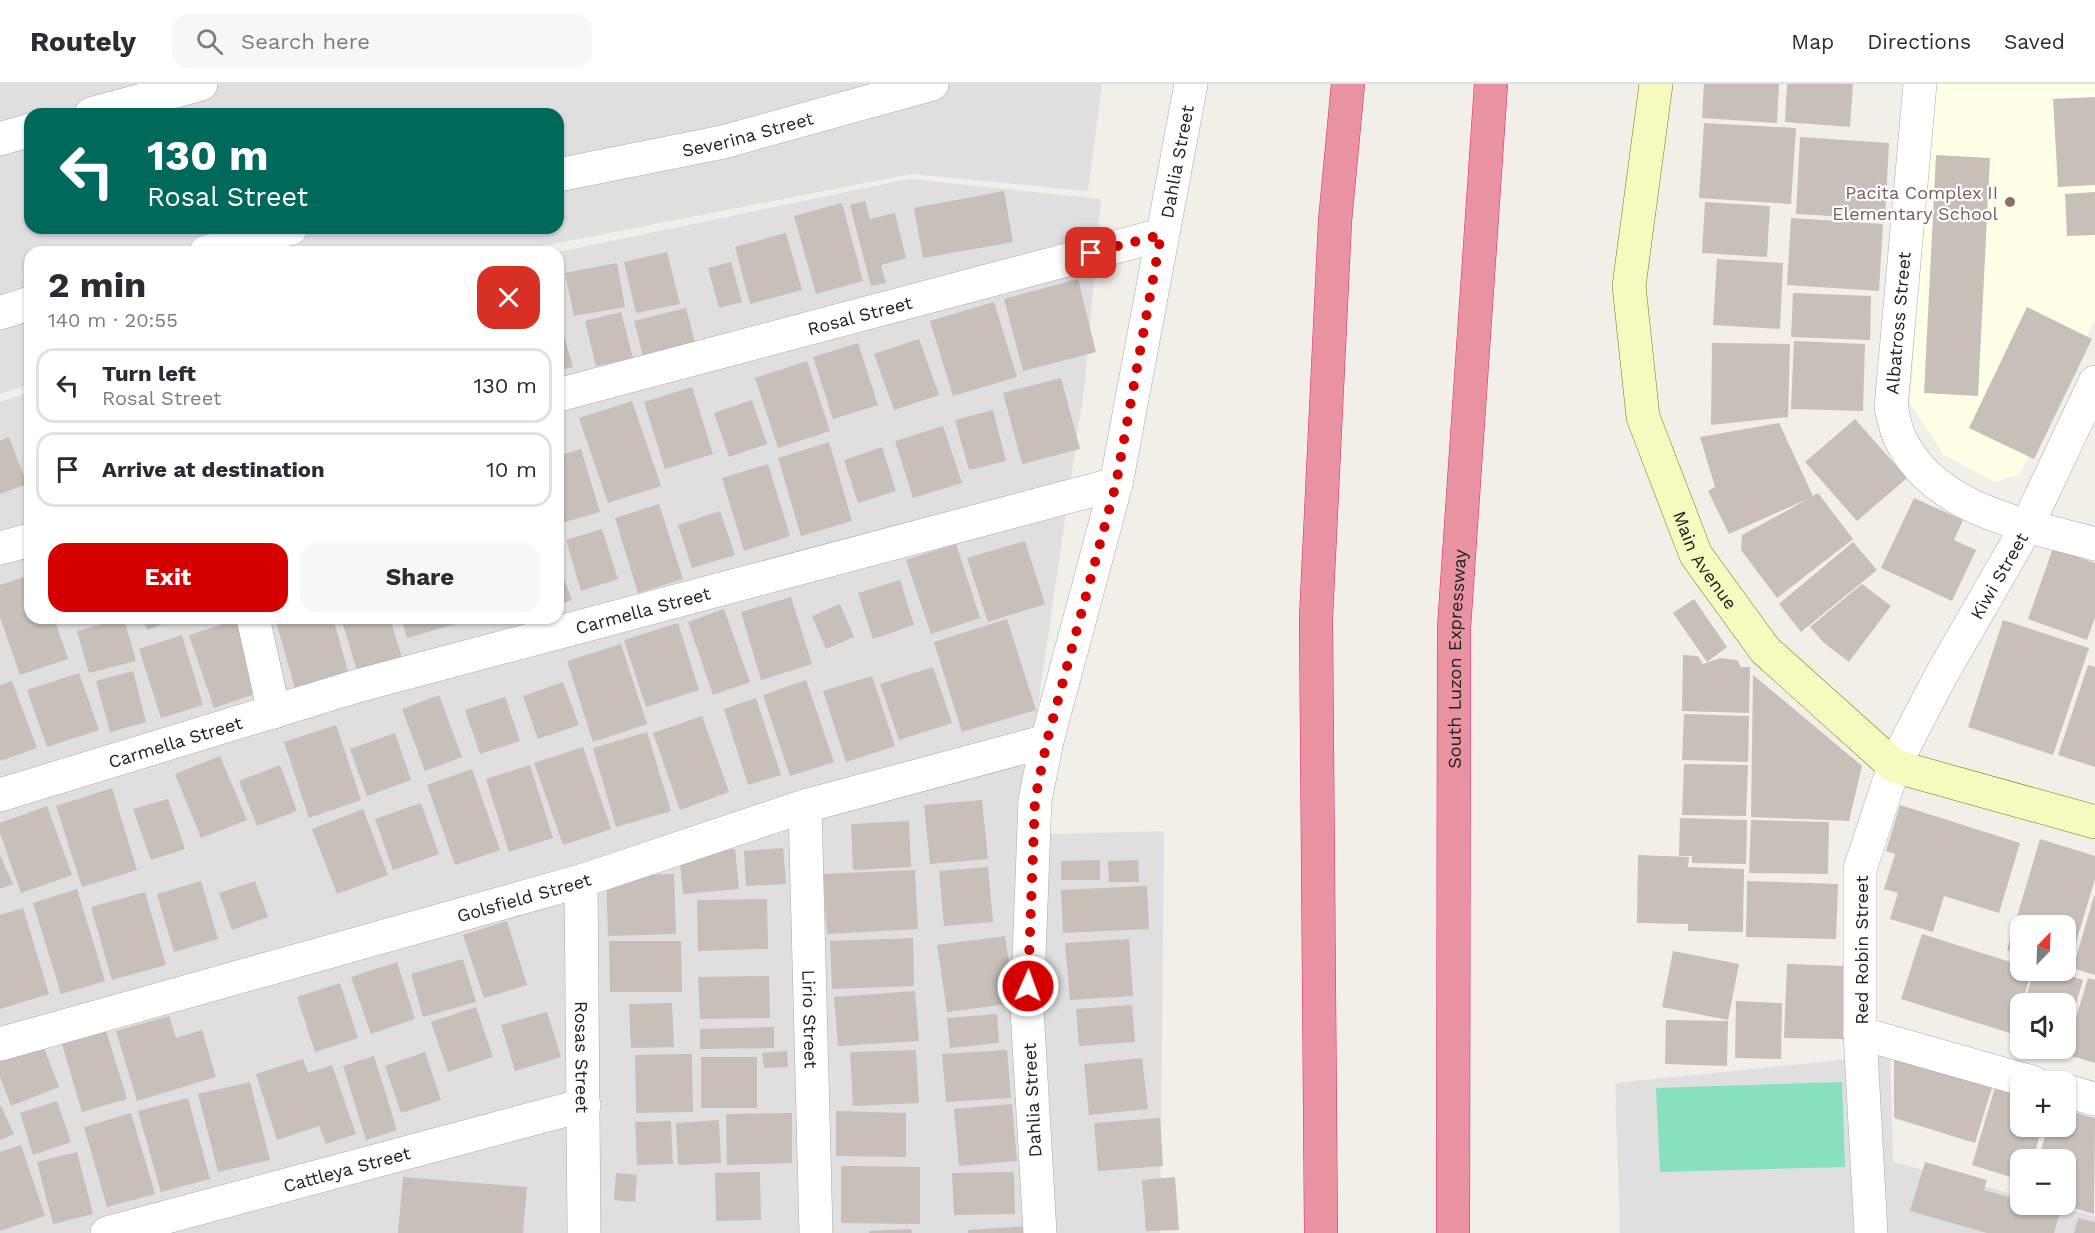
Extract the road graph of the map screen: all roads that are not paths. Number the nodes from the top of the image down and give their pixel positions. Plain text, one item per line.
1 (201, 84) edge
2 (932, 84) edge
3 (1191, 84) edge
4 (1348, 84) edge
5 (1491, 84) edge
6 (1656, 84) edge
7 (1920, 84) edge
8 (113, 108) edge
9 (24, 132) edge
10 (0, 139) edge
11 (564, 174) edge
12 (270, 234) edge
13 (1161, 235) junction
14 (227, 246) edge
15 (24, 305) edge
16 (0, 313) edge
17 (2095, 382) edge
18 (564, 393) edge
19 (1116, 484) junction
20 (2027, 526) junction
21 (24, 542) edge
22 (2095, 544) edge
23 (0, 548) edge
24 (254, 624) edge
25 (274, 711) junction
26 (1047, 741) junction
27 (1894, 766) junction
28 (0, 795) edge
29 (805, 806) junction
30 (2095, 822) edge
31 (581, 881) junction
32 (1860, 1033) junction
33 (0, 1044) edge
34 (2010, 1076) edge
35 (2076, 1094) edge
36 (2095, 1099) edge
37 (584, 1105) junction
38 (107, 1233) edge
39 (584, 1233) edge
40 (816, 1233) edge
41 (1040, 1233) edge
42 (1321, 1233) edge
43 (1452, 1233) edge
44 (1871, 1233) edge

1 - 8 street
2 - 11 street, Severina Street
3 - 13 street, Dahlia Street
4 - 42 highway
5 - 43 highway, South Luzon Expressway
6 - 27 street, Main Avenue
7 - 20 street, Albatross Street
9 - 10 street
12 - 14 street
13 - 18 street, Rosal Street
13 - 19 street, Dahlia Street
15 - 16 street
17 - 20 street, Kiwi Street
19 - 25 street, Carmella Street
19 - 26 street, Dahlia Street
20 - 22 street, Albatross Street
20 - 27 street, Kiwi Street
21 - 23 street
24 - 25 street
25 - 28 street, Carmella Street
26 - 29 street, Golsfield Street
26 - 41 street, Dahlia Street
27 - 30 street, Main Avenue
27 - 32 street, Red Robin Street
29 - 31 street, Golsfield Street
29 - 40 street, Lirio Street
31 - 33 street, Golsfield Street
31 - 37 street, Rosas Street
32 - 34 street, Red Robin Street
32 - 44 street
35 - 36 street
37 - 38 street, Cattleya Street
37 - 39 street, Rosas Street

